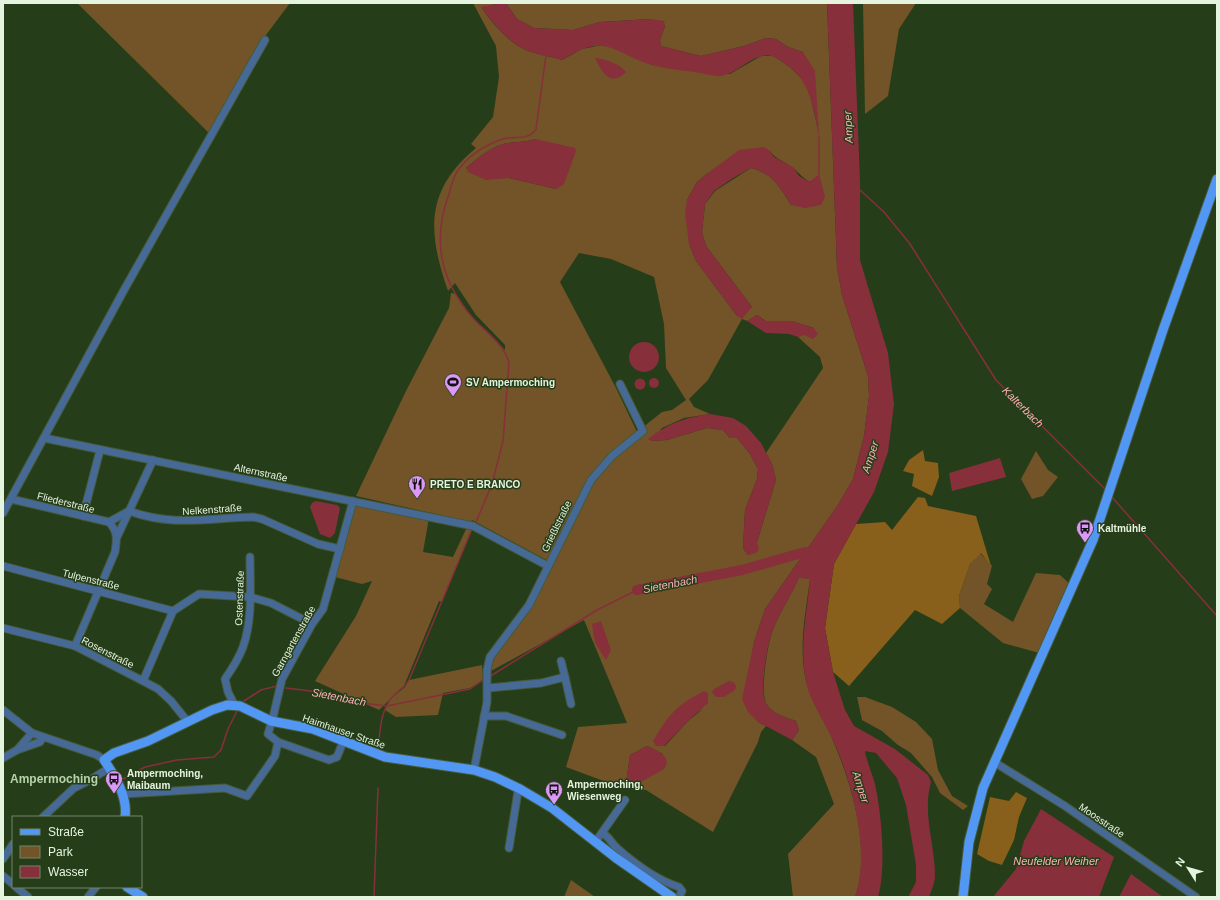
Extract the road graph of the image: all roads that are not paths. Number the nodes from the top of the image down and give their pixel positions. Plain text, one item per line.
1 (265, 40) dead end
2 (1217, 178) edge
3 (620, 384) dead end
4 (44, 438) junction
5 (99, 454) dead end
6 (154, 460) junction
7 (11, 499) junction
8 (353, 501) junction
9 (129, 511) junction
10 (3, 513) edge
11 (84, 516) junction
12 (109, 522) junction
13 (117, 537) junction
14 (340, 549) junction
15 (250, 557) dead end
16 (3, 566) edge
17 (548, 566) junction
18 (100, 591) junction
19 (250, 597) junction
20 (173, 611) junction
21 (312, 624) junction
22 (3, 628) edge
23 (75, 646) junction
24 (561, 661) dead end
25 (565, 678) junction
26 (143, 681) junction
27 (488, 688) junction
28 (234, 704) junction
29 (570, 704) dead end
30 (3, 710) edge
31 (484, 716) junction
32 (271, 721) junction
33 (188, 722) junction
34 (32, 733) junction
35 (562, 735) dead end
36 (43, 737) junction
37 (278, 742) junction
38 (344, 742) junction
39 (17, 750) junction
40 (3, 758) edge
41 (994, 762) junction
42 (106, 764) junction
43 (474, 770) junction
44 (520, 789) junction
45 (123, 794) junction
46 (625, 800) dead end
47 (44, 816) edge
48 (125, 816) edge
49 (602, 833) junction
50 (596, 841) junction
51 (12, 846) edge
52 (509, 848) dead end
53 (3, 859) edge
54 (3, 876) edge
55 (12, 883) edge
56 (17, 888) edge
57 (95, 888) edge
58 (129, 888) edge
59 (28, 897) edge
60 (88, 897) edge
61 (143, 897) edge
62 (672, 897) edge
63 (679, 897) edge
64 (963, 897) edge
65 (1196, 897) edge

1 - 4 street
2 - 41 main road
3 - 17 street, Grießlstraße
4 - 6 street, Alternstraße
4 - 7 street
5 - 11 street
6 - 8 street, Alternstraße
6 - 9 street
7 - 10 street
7 - 11 street, Fliederstraße
8 - 14 street, Garngartenstraße
8 - 17 street, Alternstraße
9 - 12 street
9 - 13 street
9 - 14 street, Nelkenstraße
11 - 12 street, Fliederstraße
12 - 13 street
13 - 18 street
14 - 21 street, Garngartenstraße
15 - 19 street, Ostenstraße
16 - 18 street, Tulpenstraße
17 - 27 street, Grießlstraße
18 - 20 street, Tulpenstraße
18 - 23 street
19 - 20 street
19 - 21 street
19 - 28 street, Ostenstraße
20 - 26 street
21 - 32 street, Garngartenstraße
22 - 23 street, Rosenstraße
23 - 26 street, Rosenstraße
24 - 25 street
25 - 27 street
25 - 29 street
26 - 33 street, Rosenstraße
27 - 31 street, Grießlstraße
28 - 32 main road, Haimhauser Straße
28 - 33 main road
30 - 34 street
31 - 35 street
31 - 43 street, Grießlstraße
32 - 37 street
32 - 38 main road, Haimhauser Straße
33 - 42 main road
34 - 36 street
34 - 39 street
36 - 39 street
36 - 42 street
37 - 38 street
37 - 45 street
38 - 43 main road, Haimhauser Straße
39 - 40 street
41 - 64 main road
41 - 65 street, Moosstraße
42 - 45 main road
42 - 47 street
43 - 44 main road, Haimhauser Straße
44 - 50 main road, Haimhauser Straße
44 - 52 street
45 - 48 main road
46 - 49 street
49 - 50 street
49 - 63 street
50 - 62 main road, Haimhauser Straße
51 - 53 street
54 - 55 street
56 - 59 street
57 - 60 street
58 - 61 main road

